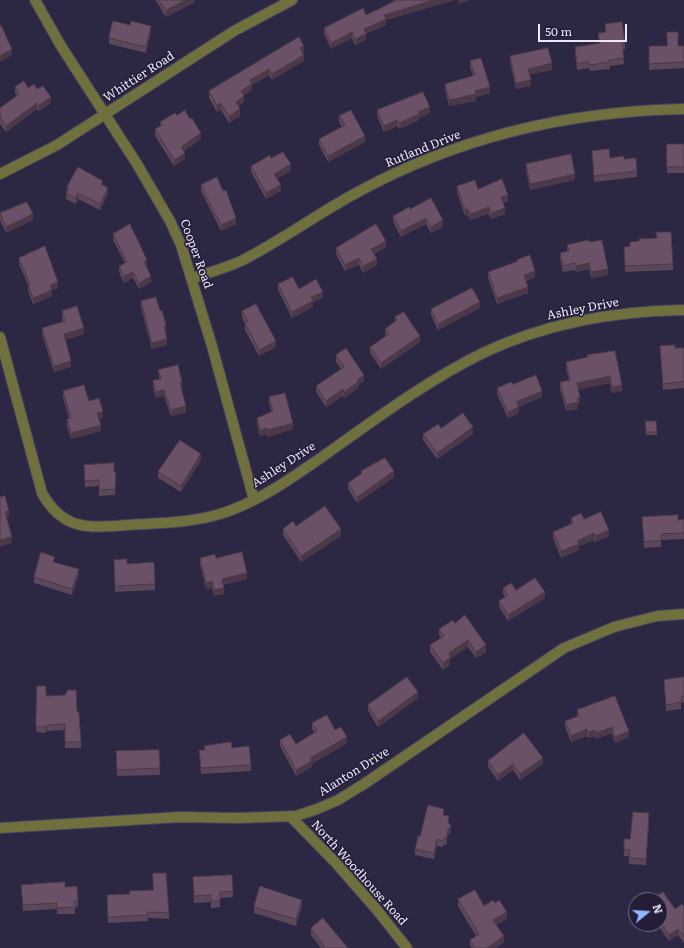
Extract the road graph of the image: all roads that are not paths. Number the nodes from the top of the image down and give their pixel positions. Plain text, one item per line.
1 (35, 0) edge
2 (292, 0) edge
3 (684, 109) edge
4 (105, 114) junction
5 (0, 174) edge
6 (192, 278) junction
7 (684, 310) edge
8 (0, 337) edge
9 (254, 500) junction
10 (684, 614) edge
11 (290, 816) junction
12 (0, 828) edge
13 (407, 948) edge

1 - 4 street, Cooper Road
2 - 4 street, Whittier Road
3 - 6 street, Rutland Drive
4 - 5 street, Whittier Road
4 - 6 street, Cooper Road
6 - 9 street, Cooper Road
7 - 9 street, Ashley Drive
8 - 9 street, Ashley Drive
10 - 11 street, Alanton Drive
11 - 12 street, Alanton Drive
11 - 13 street, North Woodhouse Road

